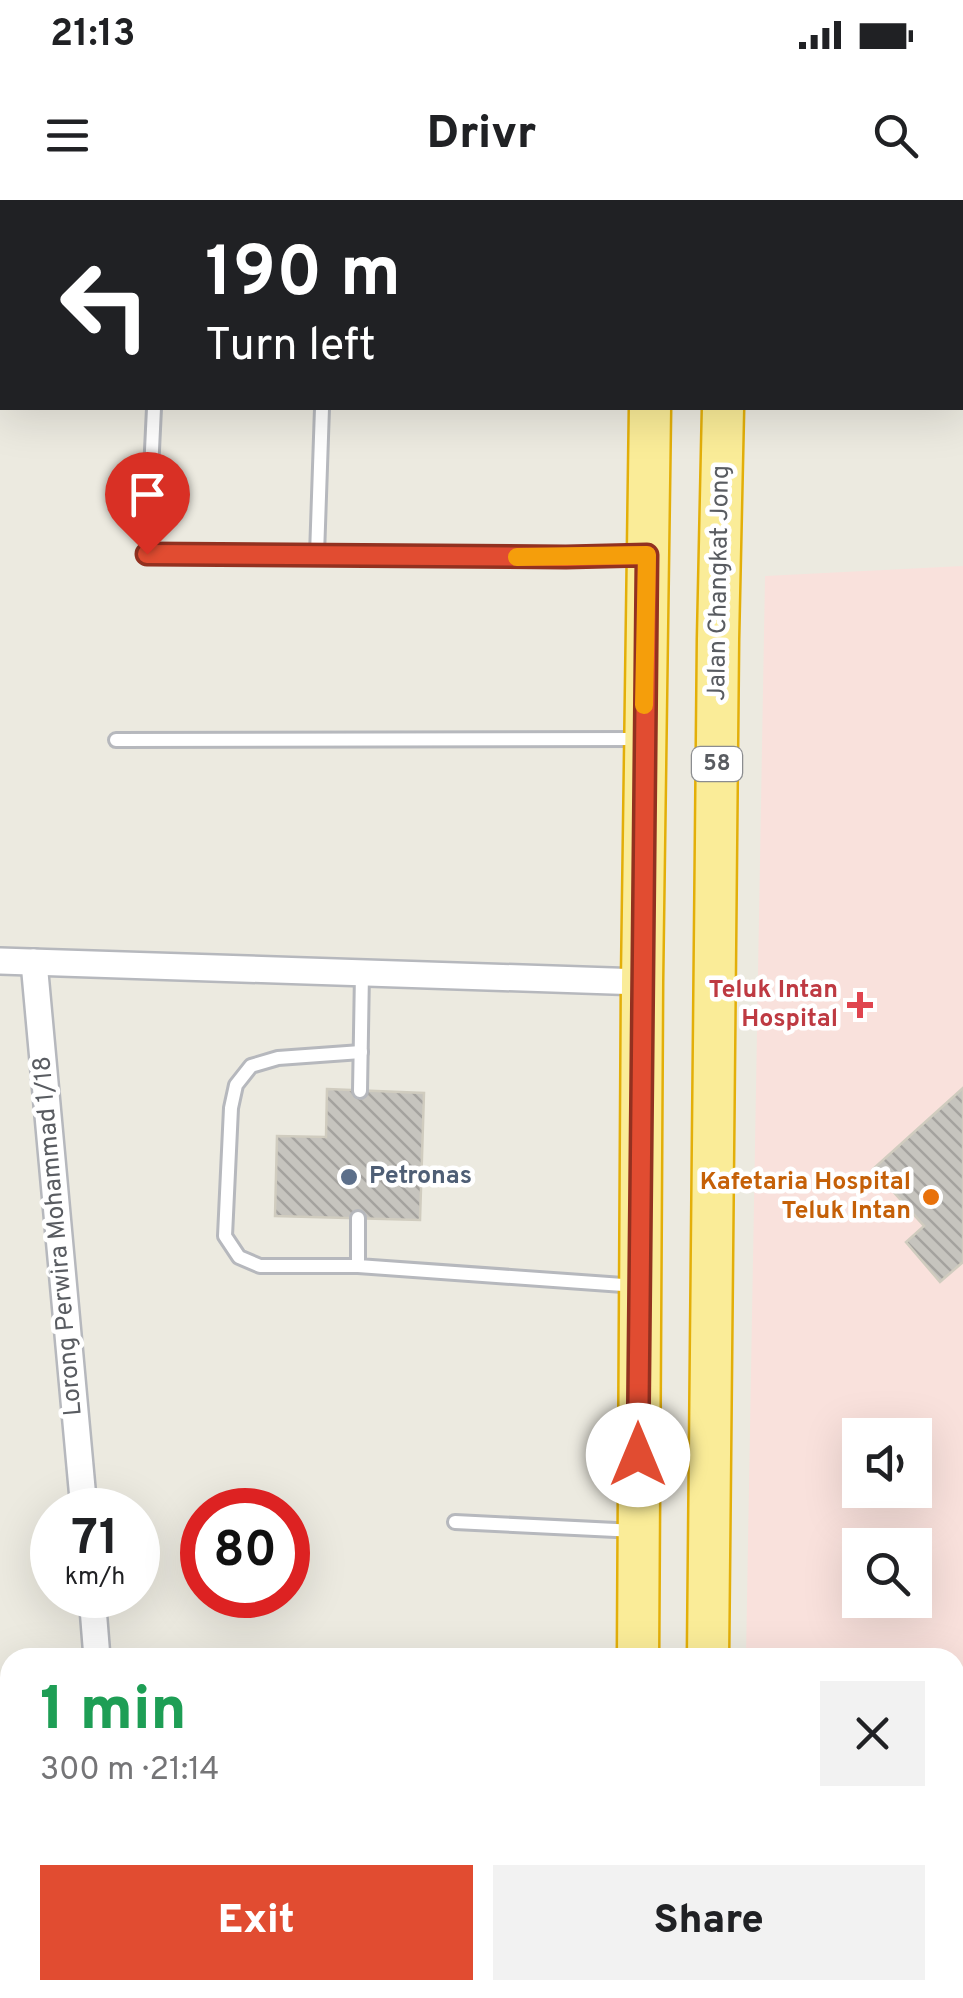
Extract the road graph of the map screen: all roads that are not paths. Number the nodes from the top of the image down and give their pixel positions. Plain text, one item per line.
1 (154, 410) edge
2 (322, 410) edge
3 (650, 410) edge
4 (723, 410) edge
5 (317, 555) junction
6 (647, 555) junction
7 (644, 739) junction
8 (116, 740) dead end
9 (0, 962) edge
10 (34, 962) junction
11 (362, 973) junction
12 (642, 982) junction
13 (361, 1052) junction
14 (360, 1090) dead end
15 (358, 1218) dead end
16 (358, 1266) junction
17 (639, 1286) junction
18 (82, 1488) edge
19 (455, 1522) dead end
20 (638, 1531) junction
21 (94, 1618) edge
22 (96, 1648) edge
23 (638, 1648) edge
24 (708, 1648) edge

1 - 5 lane
2 - 5 lane
3 - 6 highway
4 - 24 highway, Jalan Changkat Jong / 58
5 - 6 lane
6 - 7 highway
7 - 8 lane
7 - 12 highway
9 - 10 street
10 - 11 street
10 - 18 street, Lorong Perwira Mohammad 1/18
11 - 12 street
11 - 13 lane
12 - 17 highway
13 - 14 lane
13 - 16 lane
15 - 16 lane
16 - 17 lane
17 - 20 highway
19 - 20 lane
20 - 23 highway
21 - 22 street

